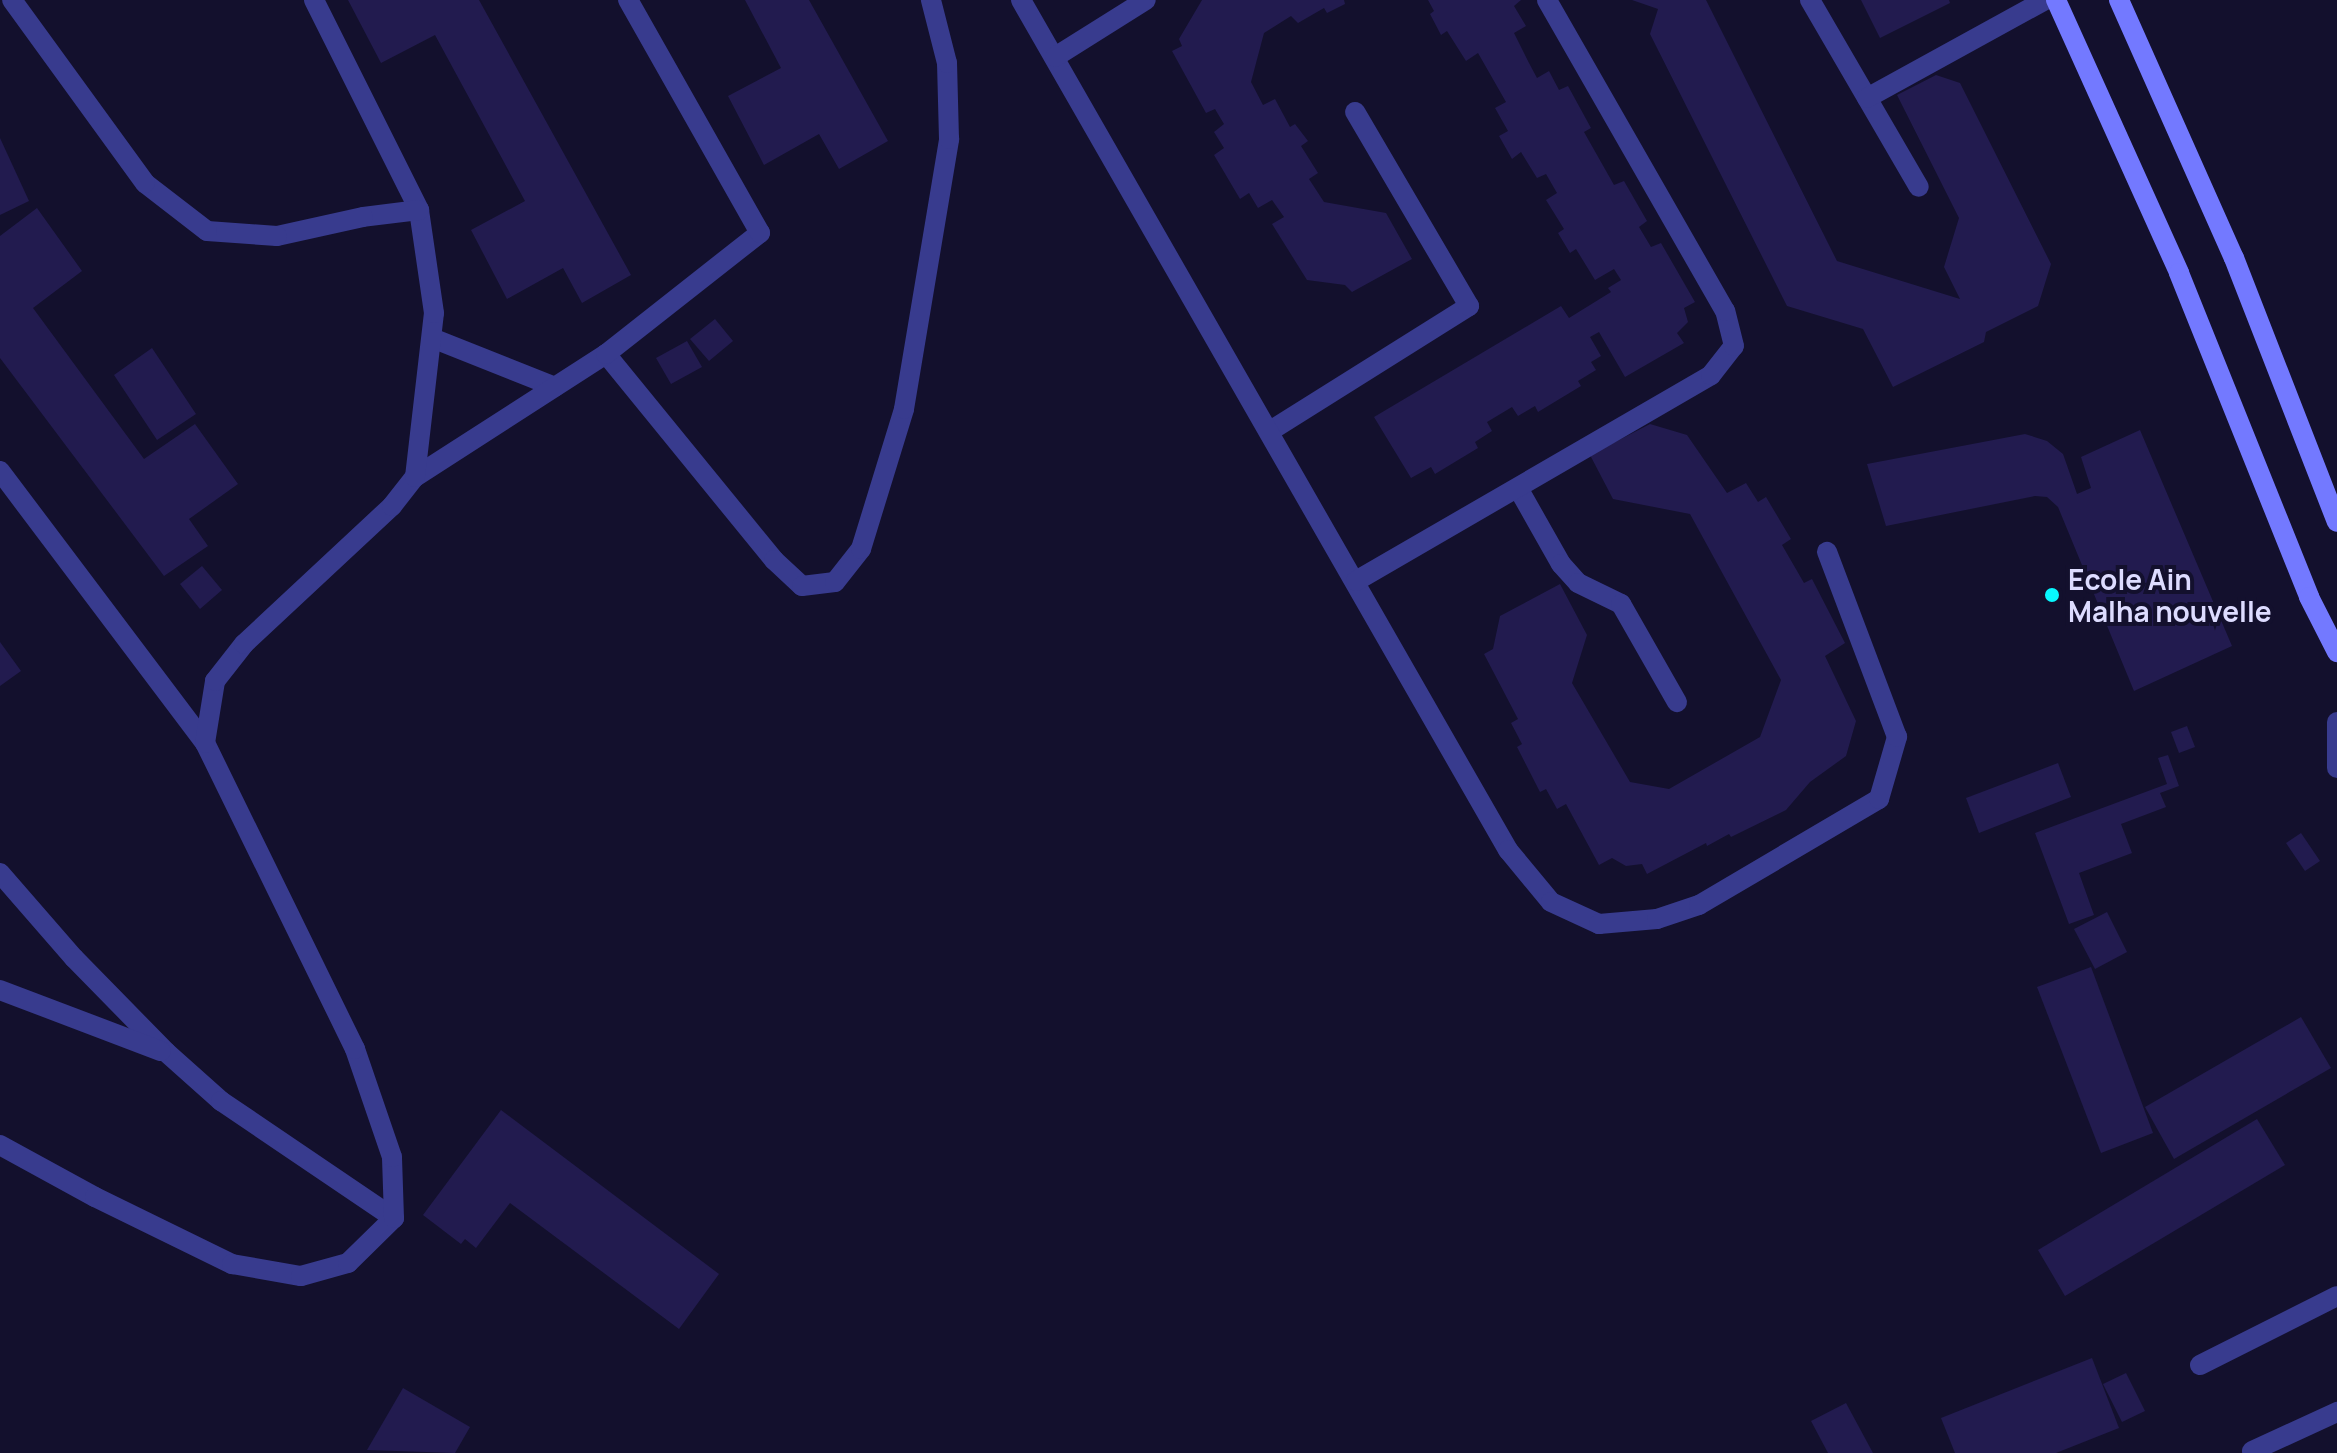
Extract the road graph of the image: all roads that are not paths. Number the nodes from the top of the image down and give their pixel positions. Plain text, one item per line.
1 (12, 0) edge
2 (314, 0) edge
3 (628, 0) edge
4 (931, 0) edge
5 (1021, 0) edge
6 (1146, 0) edge
7 (1547, 0) edge
8 (1810, 0) edge
9 (2045, 0) edge
10 (2056, 0) edge
11 (2119, 0) edge
12 (1055, 57) junction
13 (1867, 98) junction
14 (1355, 112) dead end
15 (1919, 187) dead end
16 (419, 210) junction
17 (432, 338) junction
18 (606, 354) junction
19 (555, 387) junction
20 (1270, 431) junction
21 (0, 471) edge
22 (415, 477) junction
23 (1518, 488) junction
24 (2337, 522) edge
25 (1827, 552) dead end
26 (1356, 581) junction
27 (2337, 652) edge
28 (1677, 702) dead end
29 (2337, 722) edge
30 (205, 743) junction
31 (2337, 768) edge
32 (0, 873) edge
33 (0, 990) edge
34 (166, 1052) junction
35 (0, 1145) edge
36 (394, 1218) junction
37 (2337, 1296) edge
38 (2200, 1365) dead end
39 (2337, 1412) edge
40 (2252, 1451) dead end

1 - 16 street
2 - 16 street
3 - 18 street
4 - 18 street
5 - 12 street
6 - 12 street
7 - 23 street
8 - 13 street
9 - 13 street
10 - 27 main road
11 - 24 main road
12 - 20 street
13 - 15 street
14 - 20 street
16 - 17 street
17 - 19 street
17 - 22 street
18 - 19 street
19 - 22 street
20 - 26 street
21 - 30 street
22 - 30 street
23 - 26 street
23 - 28 street
25 - 26 street
29 - 31 street
30 - 36 street
32 - 34 street
33 - 34 street
34 - 36 street
35 - 36 street
37 - 38 street
39 - 40 street

